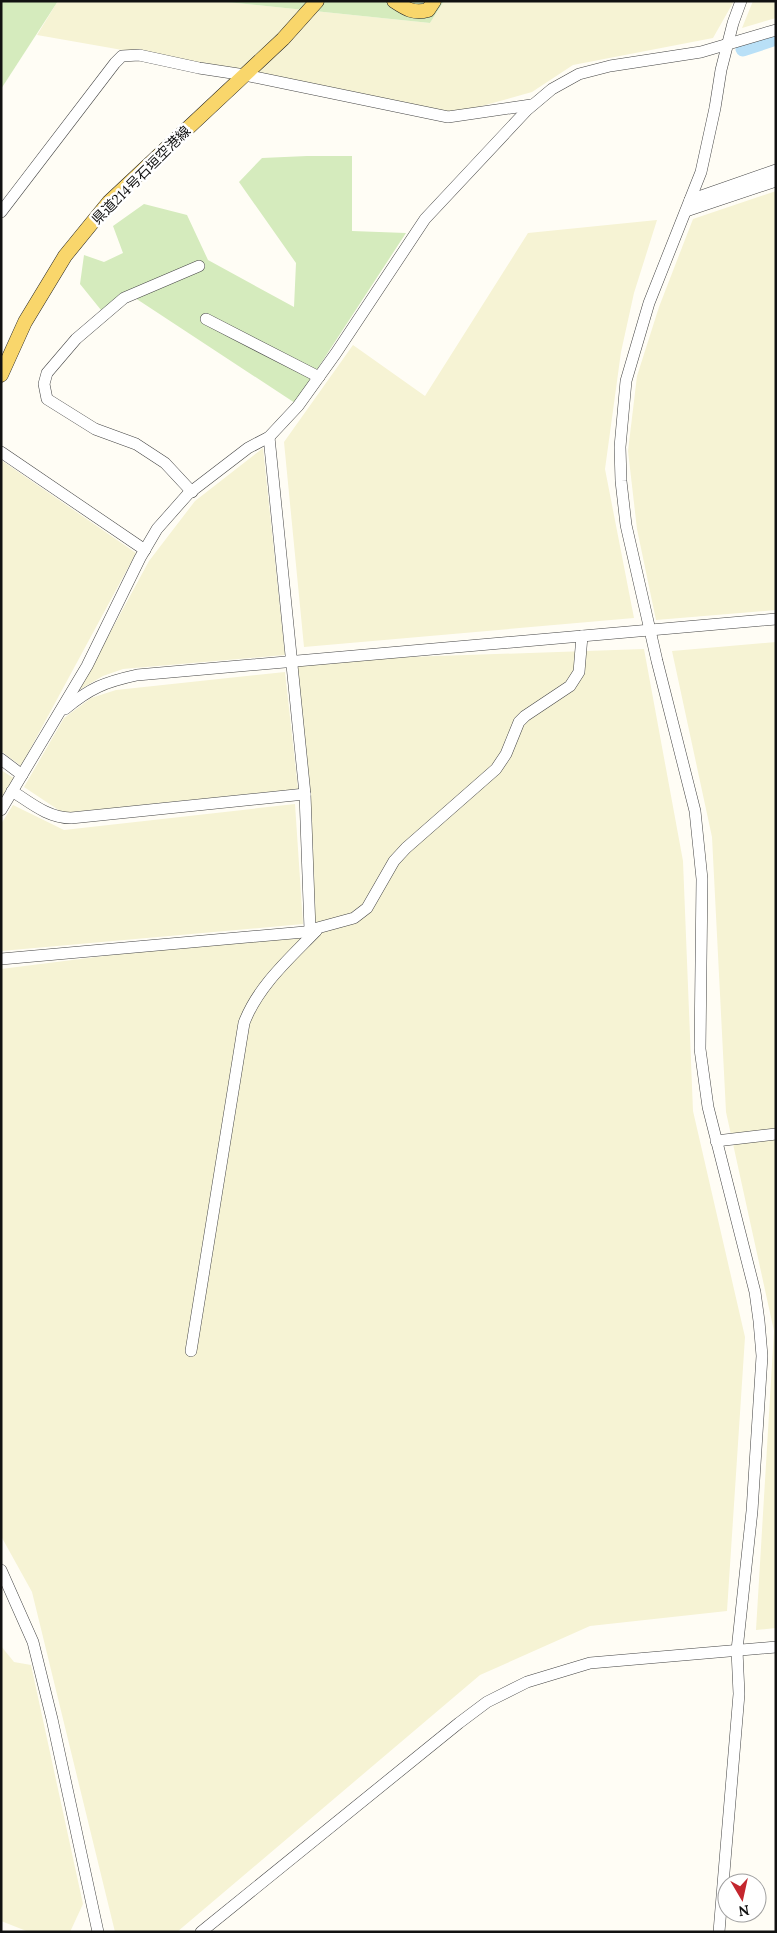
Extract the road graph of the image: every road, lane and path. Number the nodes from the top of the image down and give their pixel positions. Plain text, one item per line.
1 (317, 1) edge
2 (394, 1) edge
3 (434, 1) edge
4 (741, 1) edge
5 (776, 30) edge
6 (727, 44) junction
7 (245, 75) junction
8 (534, 105) junction
9 (776, 170) edge
10 (776, 180) edge
11 (688, 205) junction
12 (1, 212) edge
13 (199, 266) dead end
14 (206, 320) dead end
15 (1, 375) edge
16 (319, 377) junction
17 (269, 437) junction
18 (1, 452) edge
19 (192, 492) junction
20 (145, 550) junction
21 (776, 619) edge
22 (650, 631) junction
23 (582, 636) junction
24 (292, 661) junction
25 (58, 715) junction
26 (1, 759) edge
27 (22, 775) junction
28 (12, 792) junction
29 (305, 794) junction
30 (1, 810) edge
31 (313, 930) junction
32 (1, 959) edge
33 (776, 1134) edge
34 (716, 1140) junction
35 (191, 1351) dead end
36 (1, 1570) edge
37 (776, 1647) edge
38 (737, 1650) junction
39 (98, 1932) edge
40 (201, 1932) edge
41 (719, 1932) edge

1 - 7 main road, 県道214号石垣空港線
2 - 3 main road
4 - 6 street
5 - 6 street
6 - 8 street
6 - 11 street
7 - 8 street
7 - 12 street
7 - 15 main road, 県道214号石垣空港線
8 - 16 street
9 - 11 street
10 - 11 street
11 - 22 street
13 - 19 street
14 - 16 street
16 - 17 street
17 - 19 street
17 - 24 street
18 - 20 street
19 - 20 street
20 - 25 street
21 - 22 street
22 - 23 street
22 - 34 street
23 - 24 street
23 - 31 street
24 - 25 street
24 - 29 street
25 - 27 street
26 - 27 street
27 - 28 street
28 - 29 street
28 - 30 street
29 - 31 street
31 - 32 street
31 - 35 street
33 - 34 street
34 - 38 street
36 - 39 street
37 - 38 street
38 - 40 street
38 - 41 street

